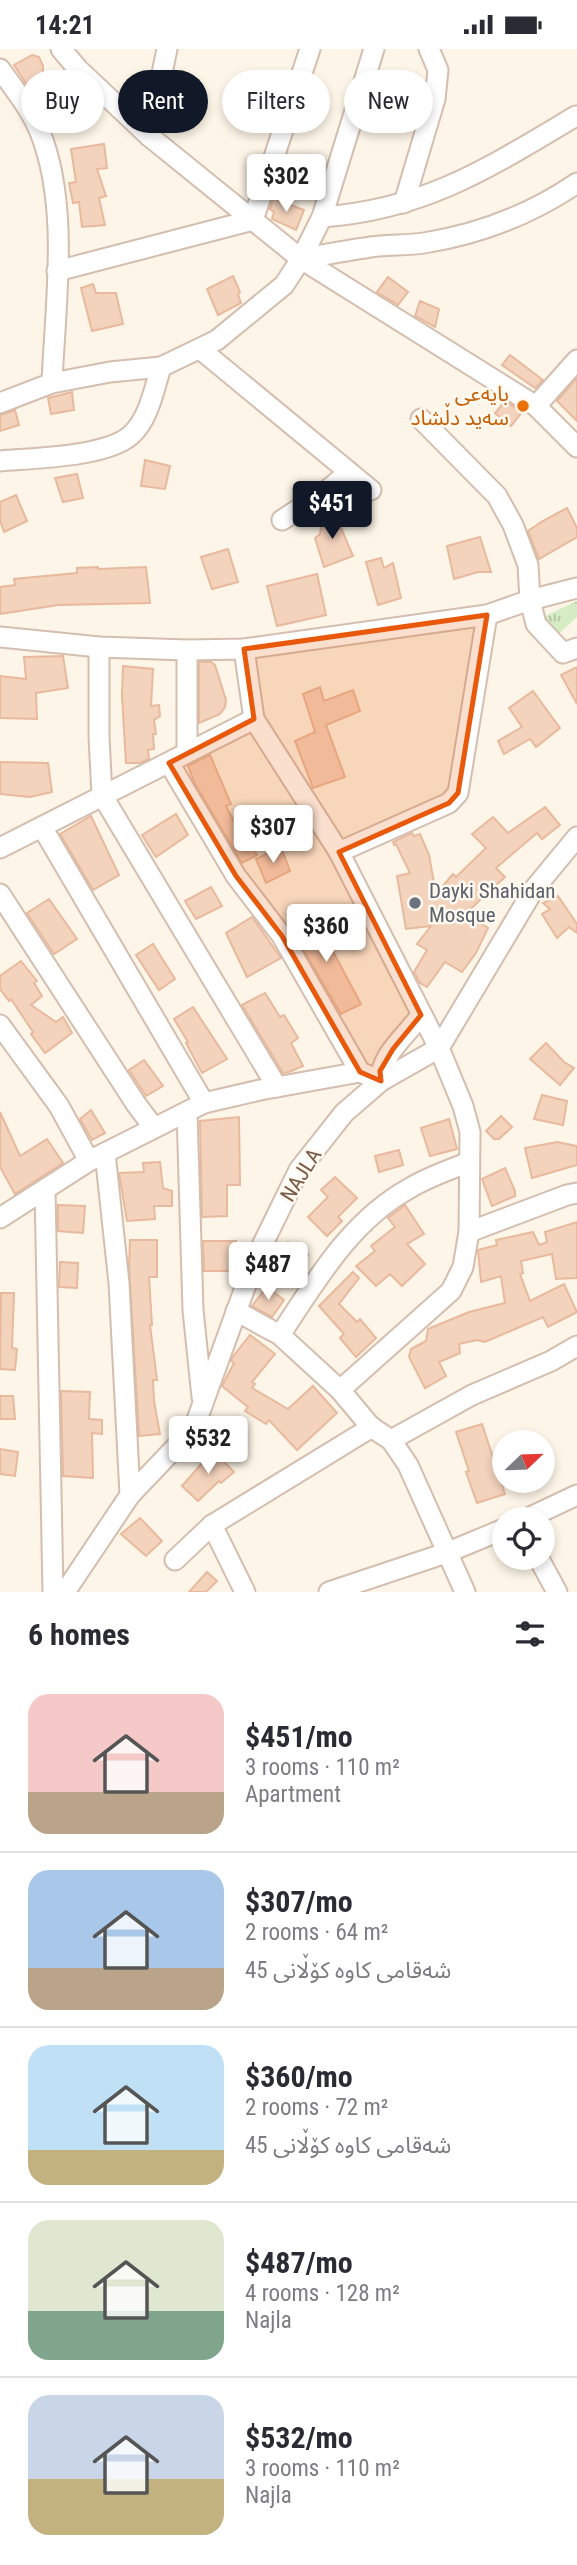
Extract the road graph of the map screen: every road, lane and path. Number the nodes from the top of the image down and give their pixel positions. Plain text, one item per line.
1 (61, 49) edge
2 (167, 49) edge
3 (310, 49) edge
4 (374, 49) edge
5 (429, 49) edge
6 (0, 69) edge
7 (576, 116) edge
8 (149, 136) junction
9 (577, 183) edge
10 (404, 203) junction
11 (321, 217) junction
12 (253, 220) junction
13 (301, 259) junction
14 (57, 271) junction
15 (200, 349) junction
16 (577, 360) edge
17 (162, 366) junction
18 (52, 383) junction
19 (0, 403) edge
20 (536, 405) junction
21 (421, 419) dead end
22 (577, 447) edge
23 (0, 461) edge
24 (349, 472) junction
25 (371, 490) dead end
26 (282, 520) dead end
27 (577, 588) edge
28 (530, 600) junction
29 (487, 615) junction
30 (0, 637) edge
31 (99, 647) junction
32 (577, 648) edge
33 (244, 649) junction
34 (187, 650) junction
35 (254, 719) junction
36 (187, 752) junction
37 (169, 763) junction
38 (102, 795) junction
39 (42, 827) junction
40 (577, 837) edge
41 (0, 848) edge
42 (339, 852) junction
43 (0, 894) edge
44 (421, 1015) junction
45 (0, 1025) edge
46 (439, 1048) junction
47 (360, 1072) junction
48 (381, 1081) junction
49 (277, 1087) junction
50 (196, 1107) junction
51 (154, 1128) junction
52 (97, 1157) junction
53 (468, 1161) junction
54 (45, 1189) junction
55 (577, 1193) edge
56 (0, 1218) edge
57 (469, 1232) junction
58 (236, 1311) junction
59 (279, 1335) junction
60 (577, 1346) edge
61 (340, 1390) junction
62 (202, 1404) junction
63 (372, 1427) junction
64 (391, 1440) junction
65 (130, 1495) junction
66 (577, 1495) edge
67 (552, 1507) edge
68 (212, 1525) junction
69 (492, 1534) edge
70 (446, 1553) junction
71 (175, 1560) dead end
72 (545, 1570) edge
73 (369, 1586) edge
74 (53, 1592) edge
75 (65, 1592) edge
76 (245, 1592) edge
77 (329, 1592) edge
78 (465, 1592) edge
79 (556, 1592) edge

1 - 8 street
2 - 8 street
3 - 12 street
4 - 11 street
5 - 10 street
6 - 14 street
7 - 10 street
8 - 12 street
9 - 13 street
10 - 11 street
11 - 13 street
12 - 13 street
12 - 14 street
13 - 15 street
13 - 20 street
14 - 18 street
15 - 17 street
15 - 24 street
16 - 20 street
17 - 18 street
17 - 23 street
18 - 19 street
20 - 22 street
21 - 28 street
24 - 25 street
24 - 26 street
27 - 28 street
28 - 29 street
28 - 32 street
29 - 33 street
29 - 42 street
30 - 31 street
31 - 34 street
31 - 38 street
33 - 34 street
33 - 35 street
34 - 36 street
35 - 36 street
35 - 42 street
36 - 37 street
37 - 38 street
37 - 47 street
38 - 39 street
38 - 49 street
39 - 41 street
39 - 50 street
40 - 46 street
42 - 44 street
43 - 51 street
44 - 46 street
44 - 48 street
45 - 52 street
46 - 48 street, NAJLA
46 - 53 street
47 - 48 street
47 - 49 street
48 - 58 street, NAJLA
49 - 50 street
50 - 51 street
50 - 62 street
51 - 52 street
52 - 54 street
52 - 65 street
53 - 57 street
53 - 59 street
54 - 56 street
54 - 74 street
55 - 57 street
57 - 61 street
58 - 59 street
58 - 62 street, NAJLA
59 - 61 street
60 - 64 street
61 - 63 street
62 - 65 street, NAJLA
63 - 64 street
63 - 68 street
64 - 70 street
65 - 75 street, NAJLA
66 - 67 street
68 - 71 street
68 - 76 street
69 - 70 street
70 - 73 street
70 - 78 street
72 - 79 street
73 - 77 street

